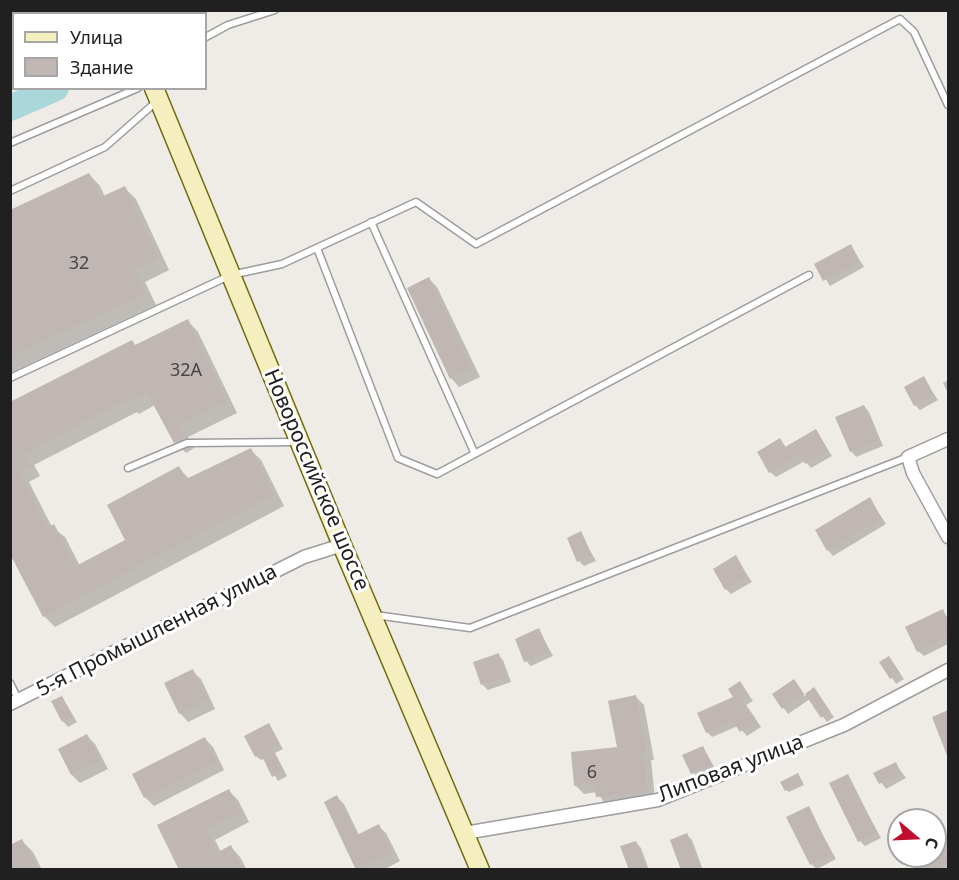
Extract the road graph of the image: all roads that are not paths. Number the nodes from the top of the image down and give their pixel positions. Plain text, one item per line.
1 (274, 10) edge
2 (207, 37) edge
3 (133, 90) edge
4 (157, 94) edge
5 (948, 105) edge
6 (10, 143) edge
7 (10, 191) edge
8 (371, 222) junction
9 (316, 248) junction
10 (231, 275) junction
11 (809, 275) dead end
12 (10, 378) edge
13 (948, 439) edge
14 (299, 442) junction
15 (474, 452) junction
16 (908, 457) junction
17 (128, 468) dead end
18 (948, 537) edge
19 (342, 545) junction
20 (372, 615) junction
21 (948, 670) edge
22 (10, 683) edge
23 (14, 702) edge
24 (465, 833) junction
25 (480, 870) edge

1 - 2 lane
3 - 6 lane
4 - 7 lane
4 - 10 main road, Новороссийское шоссе
5 - 8 lane
8 - 9 lane
8 - 15 lane
9 - 10 lane
9 - 15 lane
10 - 12 lane
10 - 14 main road, Новороссийское шоссе
11 - 15 lane
13 - 16 street
14 - 17 lane
14 - 19 main road, Новороссийское шоссе
16 - 18 street
16 - 20 lane
19 - 20 main road, Новороссийское шоссе
19 - 23 street, 5-я Промышленная улица
20 - 24 main road, Новороссийское шоссе
21 - 24 street, Липовая улица
22 - 23 lane
24 - 25 main road, Новороссийское шоссе

